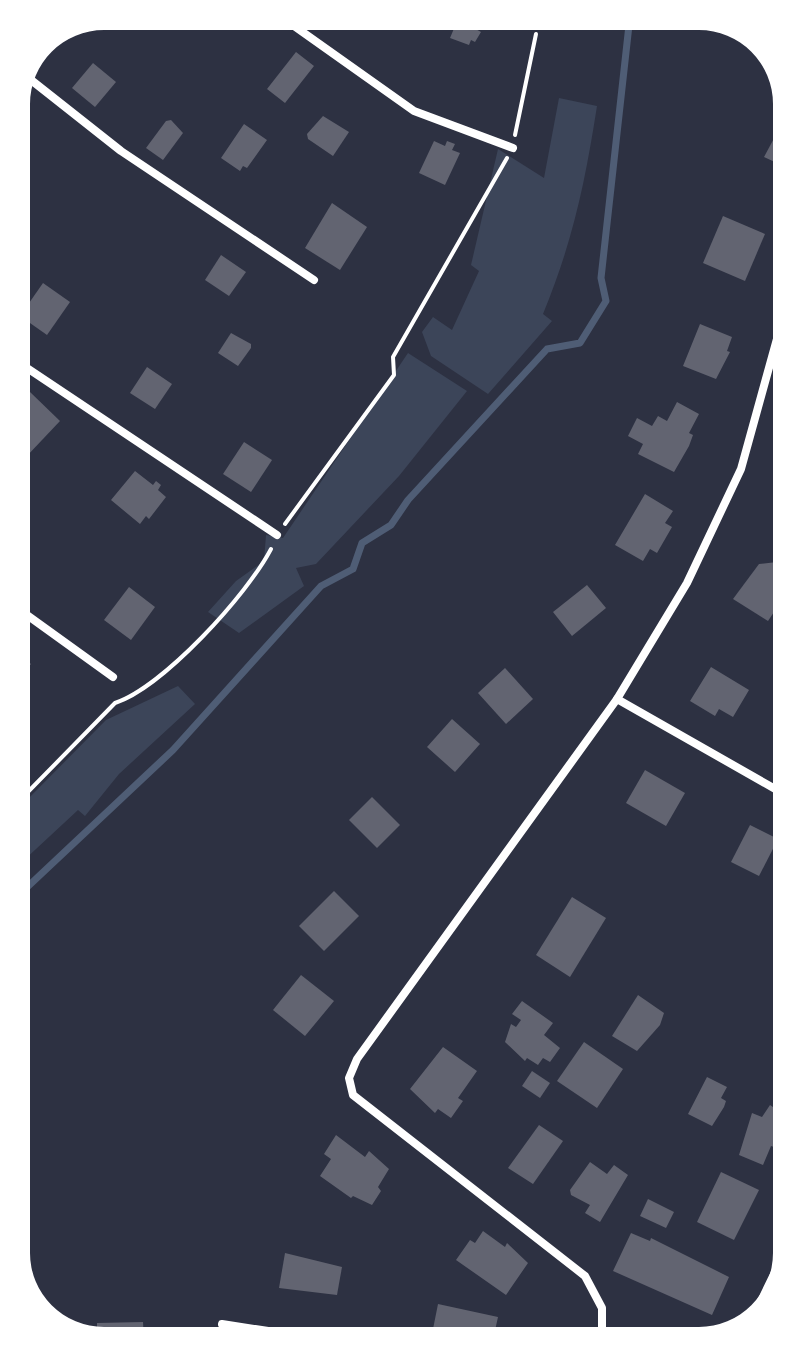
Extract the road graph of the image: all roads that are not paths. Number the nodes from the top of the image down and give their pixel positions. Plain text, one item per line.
1 (300, 30) edge
2 (34, 82) edge
3 (513, 148) road end
4 (314, 280) dead end
5 (773, 353) edge
6 (30, 370) edge
7 (277, 535) road end
8 (30, 617) edge
9 (113, 677) dead end
10 (617, 699) junction
11 (773, 788) edge
12 (222, 1324) dead end
13 (242, 1327) edge
14 (602, 1327) edge

1 - 3 street
2 - 4 street
5 - 10 street
6 - 7 street
8 - 9 street
10 - 11 street
10 - 14 street
12 - 13 street

